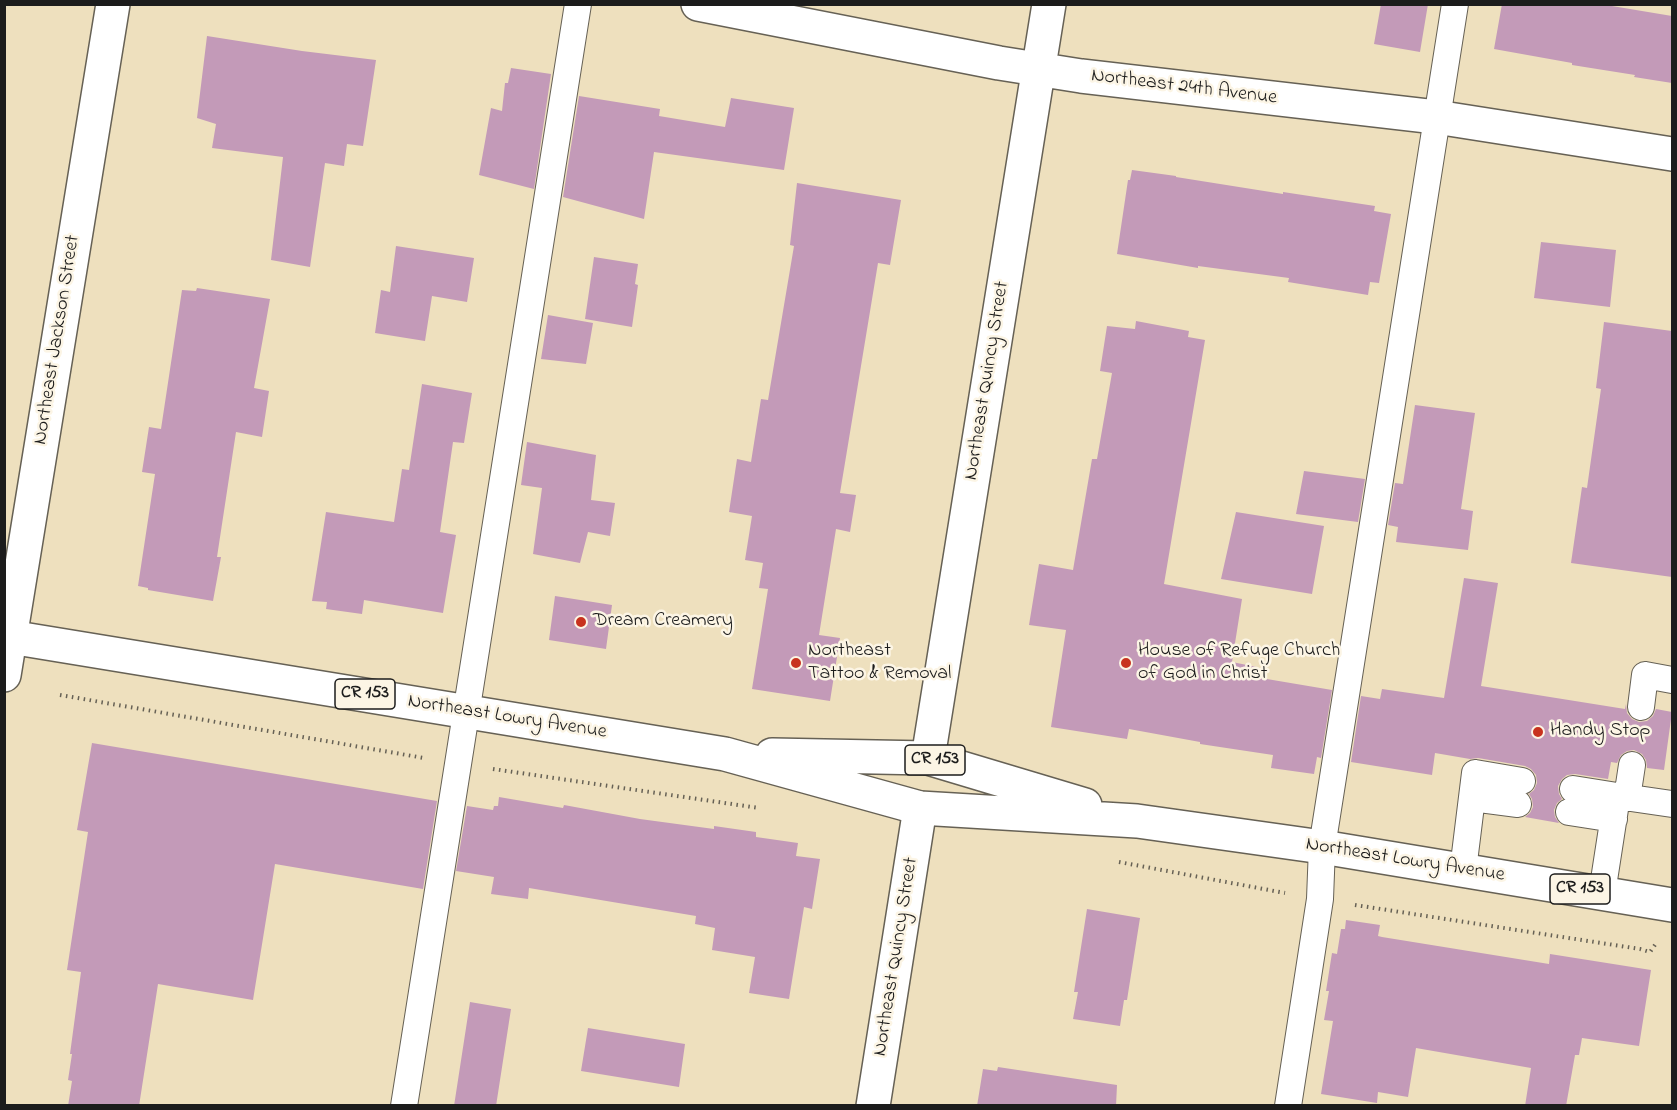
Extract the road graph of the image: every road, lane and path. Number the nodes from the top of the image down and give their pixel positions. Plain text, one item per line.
1 (113, 4) edge
2 (578, 4) edge
3 (698, 4) edge
4 (1048, 4) edge
5 (1455, 4) edge
6 (1037, 69) junction
7 (1436, 117) junction
8 (1672, 154) edge
9 (8, 636) edge
10 (4, 675) edge
11 (1672, 680) edge
12 (1641, 707) dead end
13 (466, 711) junction
14 (725, 754) junction
15 (928, 758) junction
16 (1632, 765) dead end
17 (1520, 793) dead end
18 (1672, 798) edge
19 (1571, 801) dead end
20 (1619, 804) junction
21 (920, 808) junction
22 (1137, 821) junction
23 (1322, 847) junction
24 (1463, 870) junction
25 (1602, 893) junction
26 (1672, 904) edge
27 (404, 1106) edge
28 (873, 1106) edge
29 (1288, 1106) edge

1 - 9 street, Northeast Jackson Street
2 - 13 lane
3 - 6 street, Northeast 24th Avenue
4 - 6 street, Northeast Quincy Street
5 - 7 lane
6 - 7 street, Northeast 24th Avenue
6 - 15 street, Northeast Quincy Street
7 - 8 street, Northeast 24th Avenue
7 - 23 lane
9 - 10 street, Northeast Jackson Street
9 - 13 street, Northeast Lowry Avenue / CR 153
11 - 12 lane
13 - 14 street, Northeast Lowry Avenue / CR 153
13 - 27 lane
14 - 15 street, Northeast Lowry Avenue / CR 153
14 - 21 street, Northeast Lowry Avenue / CR 153
15 - 22 street, Northeast Lowry Avenue / CR 153
16 - 20 lane
17 - 24 lane
18 - 20 lane
19 - 20 lane
20 - 25 lane
21 - 22 street, Northeast Lowry Avenue / CR 153
21 - 28 street, Northeast Quincy Street
22 - 23 street, Northeast Lowry Avenue / CR 153
23 - 24 street, Northeast Lowry Avenue / CR 153
23 - 29 lane
24 - 25 street, Northeast Lowry Avenue / CR 153
25 - 26 street, Northeast Lowry Avenue / CR 153

